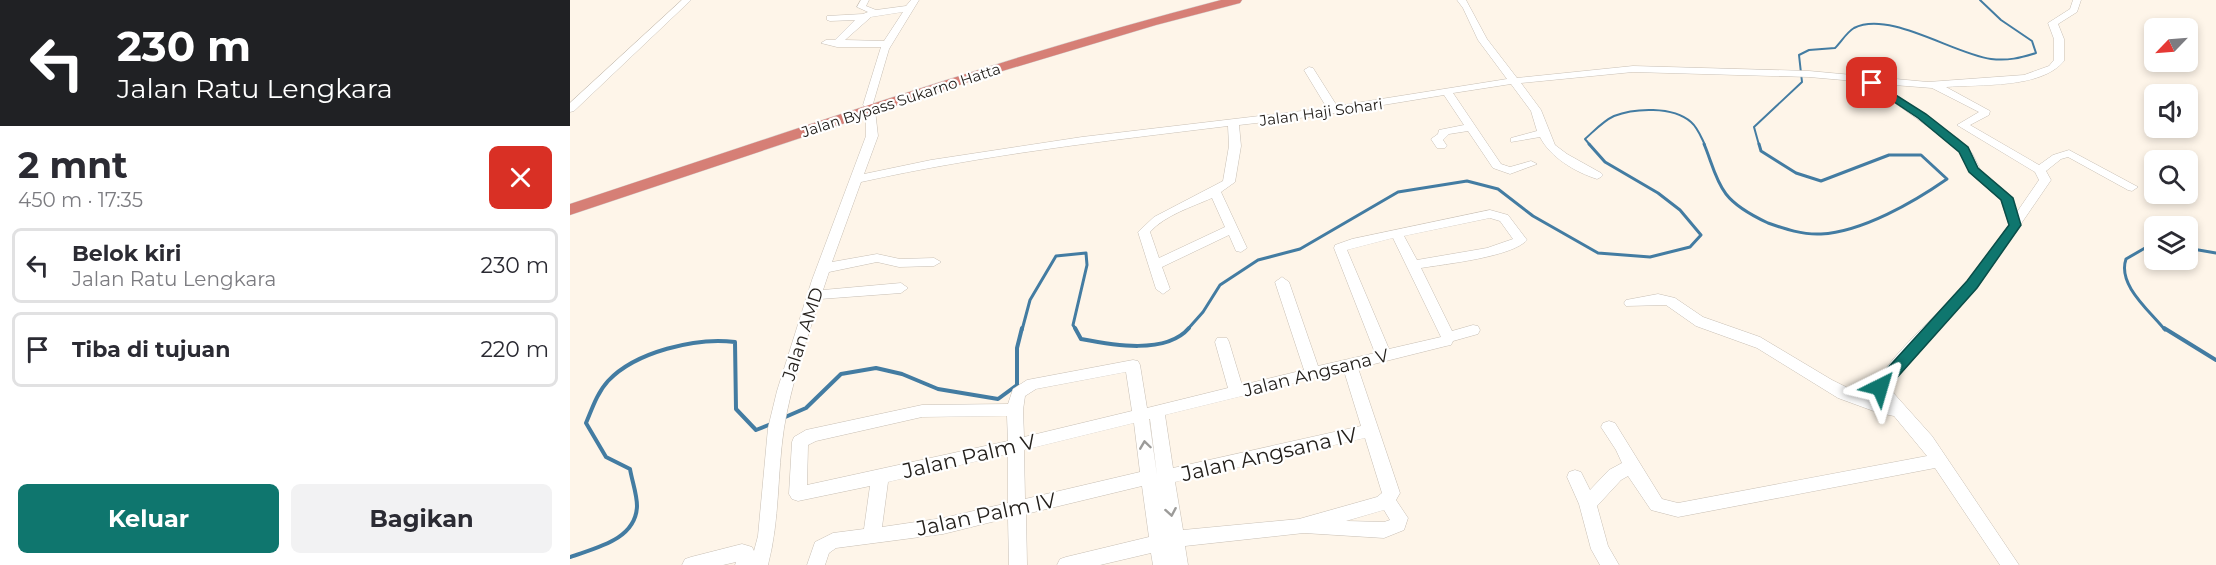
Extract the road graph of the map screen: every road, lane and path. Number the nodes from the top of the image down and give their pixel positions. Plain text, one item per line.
1 (687, 0) edge
2 (864, 0) edge
3 (1216, 0) edge
4 (1236, 0) edge
5 (1461, 0) edge
6 (2077, 0) edge
7 (912, 4) edge
8 (873, 11) junction
9 (862, 17) junction
10 (830, 18) dead end
11 (826, 43) dead end
12 (837, 44) junction
13 (887, 44) junction
14 (1627, 57) dead end
15 (1633, 69) junction
16 (1309, 70) dead end
17 (1869, 80) junction
18 (1514, 81) junction
19 (1935, 85) junction
20 (1448, 93) junction
21 (869, 107) junction
22 (570, 109) edge
23 (1334, 110) junction
24 (1233, 124) junction
25 (1470, 126) junction
26 (1543, 133) junction
27 (1515, 140) dead end
28 (1441, 146) dead end
29 (738, 151) junction
30 (1531, 164) dead end
31 (2040, 170) junction
32 (1597, 175) dead end
33 (857, 179) junction
34 (2132, 187) dead end
35 (1215, 192) junction
36 (570, 203) edge
37 (570, 210) edge
38 (2015, 225) junction
39 (1232, 229) junction
40 (1397, 234) junction
41 (1241, 248) dead end
42 (934, 262) dead end
43 (1155, 265) junction
44 (1414, 265) junction
45 (825, 268) junction
46 (1282, 282) dead end
47 (901, 288) dead end
48 (1163, 289) dead end
49 (815, 295) junction
50 (1630, 303) dead end
51 (1473, 330) dead end
52 (1448, 337) junction
53 (1222, 342) dead end
54 (1384, 356) junction
55 (1349, 364) junction
56 (1312, 373) junction
57 (1237, 392) junction
58 (1016, 410) junction
59 (1897, 411) junction
60 (1149, 414) junction
61 (1609, 427) dead end
62 (1372, 430) junction
63 (1015, 445) junction
64 (1939, 461) junction
65 (1631, 465) junction
66 (880, 477) junction
67 (1157, 477) junction
68 (1575, 477) dead end
69 (1386, 501) junction
70 (1588, 504) junction
71 (1017, 508) junction
72 (1299, 527) junction
73 (872, 534) junction
74 (1167, 541) junction
75 (691, 565) edge
76 (744, 565) edge
77 (759, 565) edge
78 (816, 565) edge
79 (1018, 565) edge
80 (1066, 565) edge
81 (1162, 565) edge
82 (1179, 565) edge
83 (1610, 565) edge
84 (2010, 565) edge

1 - 22 street
2 - 8 street
3 - 21 highway, Jalan Bypass Sukarno Hatta
4 - 21 highway, Jalan Bypass Sukarno Hatta
5 - 18 street
6 - 19 street
7 - 8 street
7 - 13 street, Jalan AMD
8 - 9 street
9 - 10 street
9 - 12 street
11 - 12 street
12 - 13 street
13 - 21 street, Jalan AMD
14 - 15 street
15 - 17 street, Jalan Haji Sohari
15 - 18 street, Jalan Haji Sohari
16 - 23 street
17 - 19 street, Jalan Haji Sohari
17 - 38 street
18 - 20 street, Jalan Haji Sohari
18 - 26 street
19 - 31 street
20 - 23 street, Jalan Haji Sohari
20 - 25 street
21 - 29 highway, Jalan Bypass Sukarno Hatta
21 - 33 street, Jalan AMD
23 - 24 street, Jalan Haji Sohari
24 - 33 street, Jalan Haji Sohari
24 - 35 street
25 - 28 street
25 - 30 street
26 - 27 street
26 - 32 street
29 - 36 highway, Jalan Bypass Sukarno Hatta
29 - 37 highway, Jalan Bypass Sukarno Hatta
31 - 34 street
31 - 38 street
33 - 45 street, Jalan AMD
35 - 39 street
35 - 43 street
38 - 59 street
39 - 41 street
39 - 43 street
40 - 44 street
40 - 44 street
40 - 54 street
42 - 45 street
43 - 48 street
44 - 52 street
45 - 49 street, Jalan AMD
46 - 56 street
47 - 49 street
49 - 77 street, Jalan AMD
50 - 59 street
51 - 52 street, Jalan Angsana V
52 - 54 street, Jalan Angsana V
53 - 57 street
54 - 55 street, Jalan Angsana V
55 - 56 street, Jalan Angsana V
55 - 62 street
56 - 57 street, Jalan Angsana V
57 - 60 street, Jalan Angsana V
58 - 60 street
58 - 63 street
58 - 66 street, Jalan Palm V
59 - 64 street
60 - 63 street, Jalan Palm V
60 - 67 street
61 - 65 street
62 - 67 street, Jalan Angsana IV
62 - 69 street
63 - 66 street, Jalan Palm V
63 - 71 street
64 - 65 street
64 - 84 street
65 - 70 street
66 - 73 street
67 - 71 street, Jalan Palm IV
67 - 74 street
68 - 70 street
69 - 72 street
69 - 72 street
70 - 83 street
71 - 73 street, Jalan Palm IV
71 - 79 street
72 - 74 street
73 - 78 street, Jalan Palm IV
74 - 80 street
74 - 81 street
74 - 82 street
75 - 76 street

